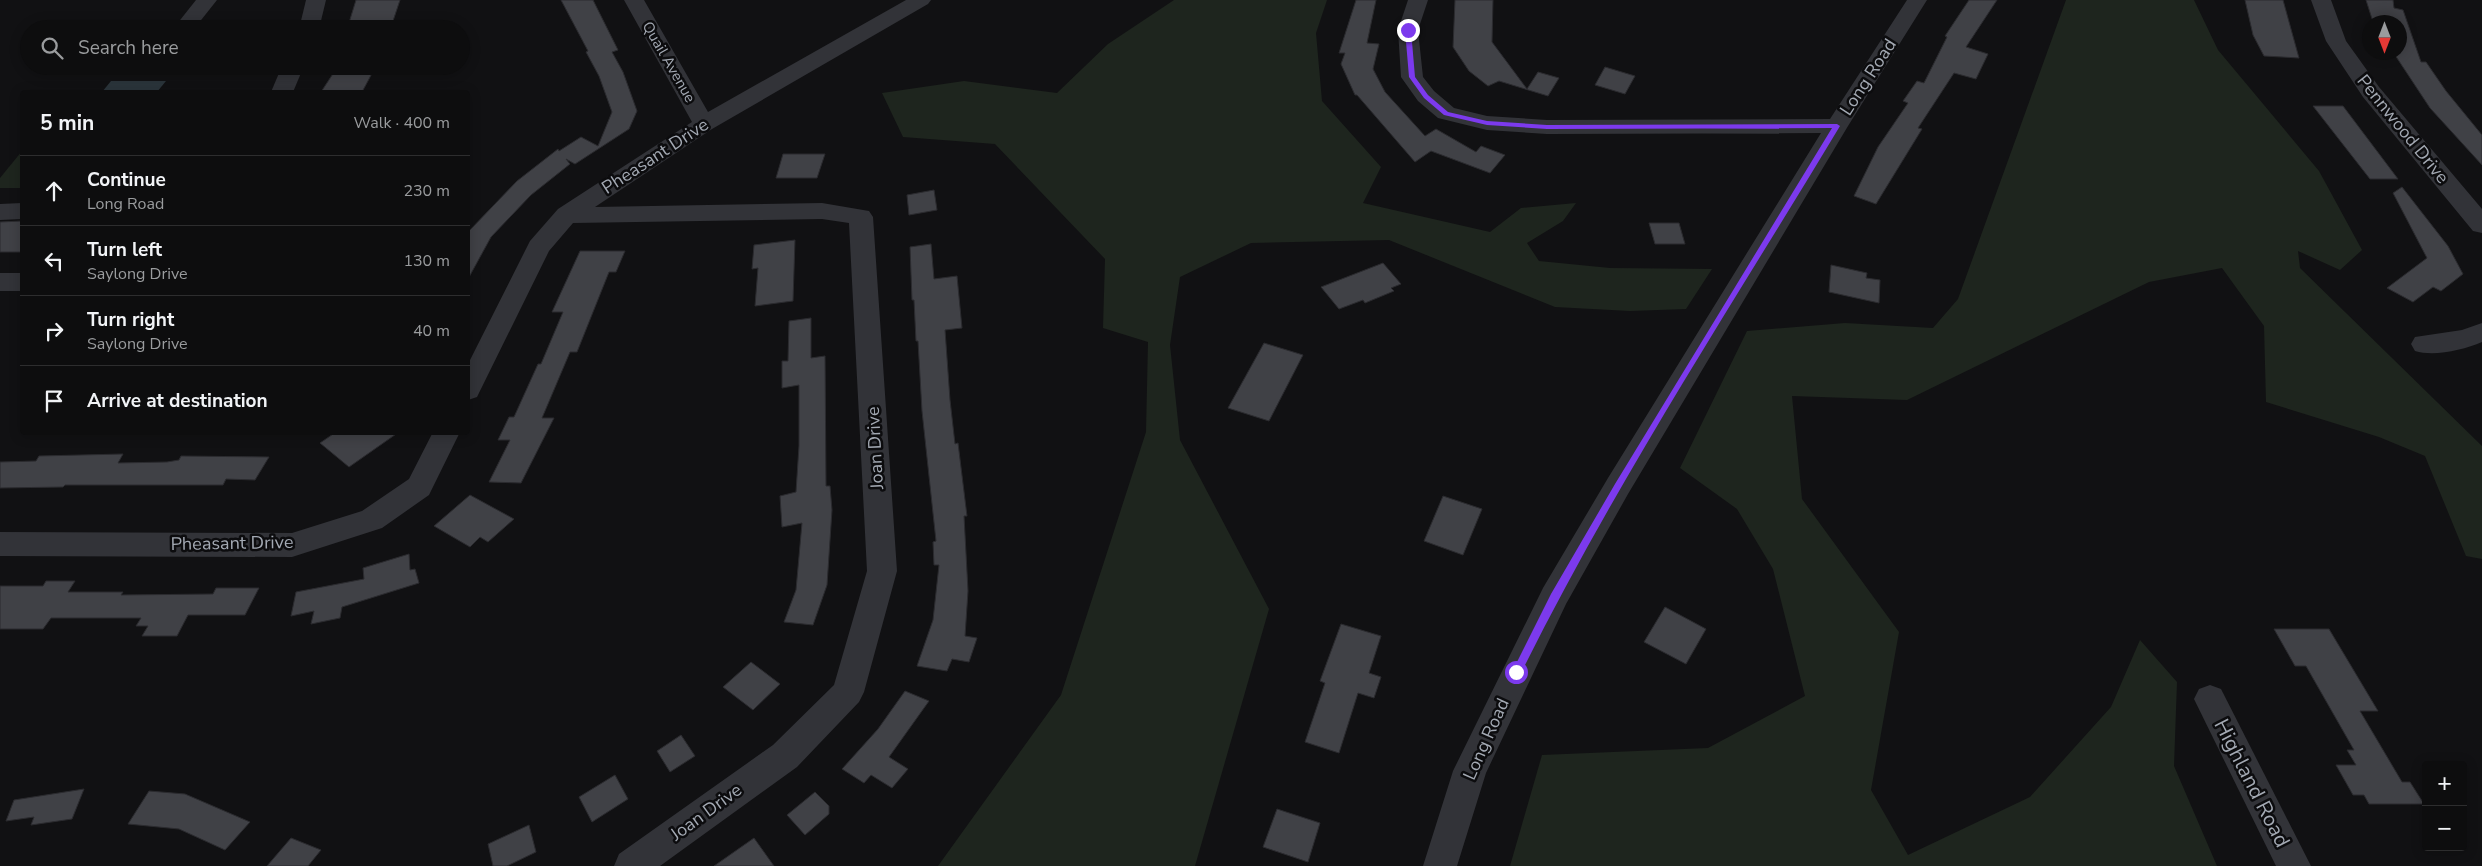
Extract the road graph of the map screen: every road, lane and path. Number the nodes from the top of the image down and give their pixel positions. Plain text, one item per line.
1 (207, 0) edge
2 (316, 0) edge
3 (634, 0) edge
4 (921, 0) edge
5 (1418, 0) edge
6 (1917, 0) edge
7 (2321, 0) edge
8 (190, 20) edge
9 (312, 20) edge
10 (289, 75) edge
11 (283, 90) edge
12 (704, 124) junction
13 (1837, 126) junction
14 (20, 211) edge
15 (0, 212) edge
16 (566, 215) junction
17 (2482, 224) edge
18 (0, 282) edge
19 (20, 282) edge
20 (2482, 332) edge
21 (2424, 344) dead end
22 (470, 386) edge
23 (445, 435) edge
24 (0, 544) edge
25 (2210, 699) dead end
26 (631, 866) edge
27 (1440, 866) edge
28 (2294, 866) edge

1 - 8 street
2 - 9 street
3 - 12 street, Quail Avenue
4 - 12 street, Pheasant Drive
5 - 13 street
6 - 13 street, Long Road
7 - 17 street, Pennwood Drive
10 - 11 street
12 - 16 street, Pheasant Drive
13 - 27 street, Long Road
14 - 15 street
16 - 22 street, Pheasant Drive
16 - 26 street, Joan Drive
18 - 19 street
20 - 21 street
23 - 24 street, Pheasant Drive
25 - 28 street, Highland Road

